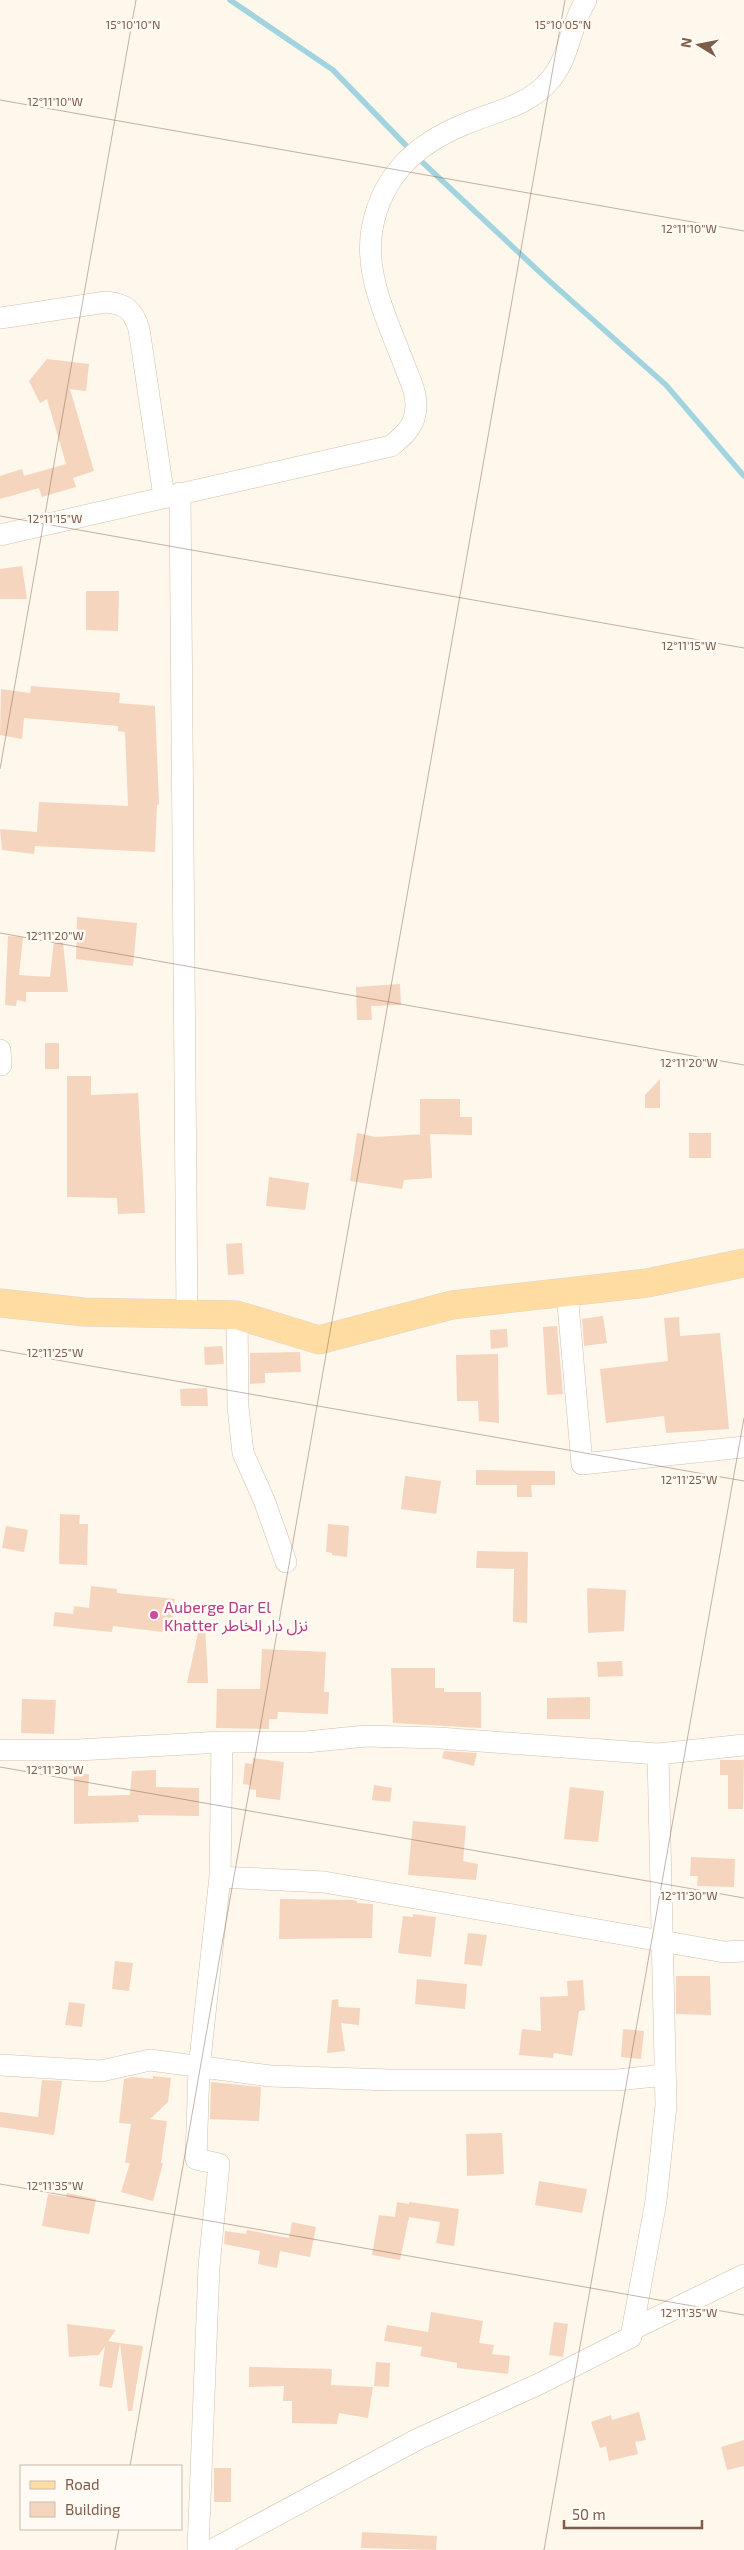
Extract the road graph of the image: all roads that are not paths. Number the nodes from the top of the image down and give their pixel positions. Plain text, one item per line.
1 (586, 0) edge
2 (0, 318) edge
3 (172, 495) junction
4 (0, 535) edge
5 (744, 1263) edge
6 (567, 1292) junction
7 (0, 1303) edge
8 (187, 1314) junction
9 (237, 1316) junction
10 (744, 1447) edge
11 (286, 1562) dead end
12 (222, 1742) junction
13 (744, 1745) edge
14 (0, 1750) edge
15 (658, 1754) junction
16 (220, 1877) junction
17 (663, 1942) junction
18 (744, 1950) edge
19 (0, 2065) edge
20 (199, 2068) junction
21 (665, 2075) junction
22 (744, 2275) edge
23 (633, 2329) junction
24 (198, 2550) edge
25 (212, 2550) edge

1 - 3 street
2 - 3 street
3 - 4 street
3 - 8 street
5 - 6 main road
6 - 9 main road
6 - 10 street
7 - 8 main road
8 - 9 main road
9 - 11 street
12 - 14 street
12 - 15 street
12 - 16 street
13 - 15 street
15 - 17 street
16 - 17 street
16 - 20 street
17 - 18 street
17 - 21 street
19 - 20 street
20 - 21 street
20 - 24 street
21 - 23 street
22 - 23 street
23 - 25 street

